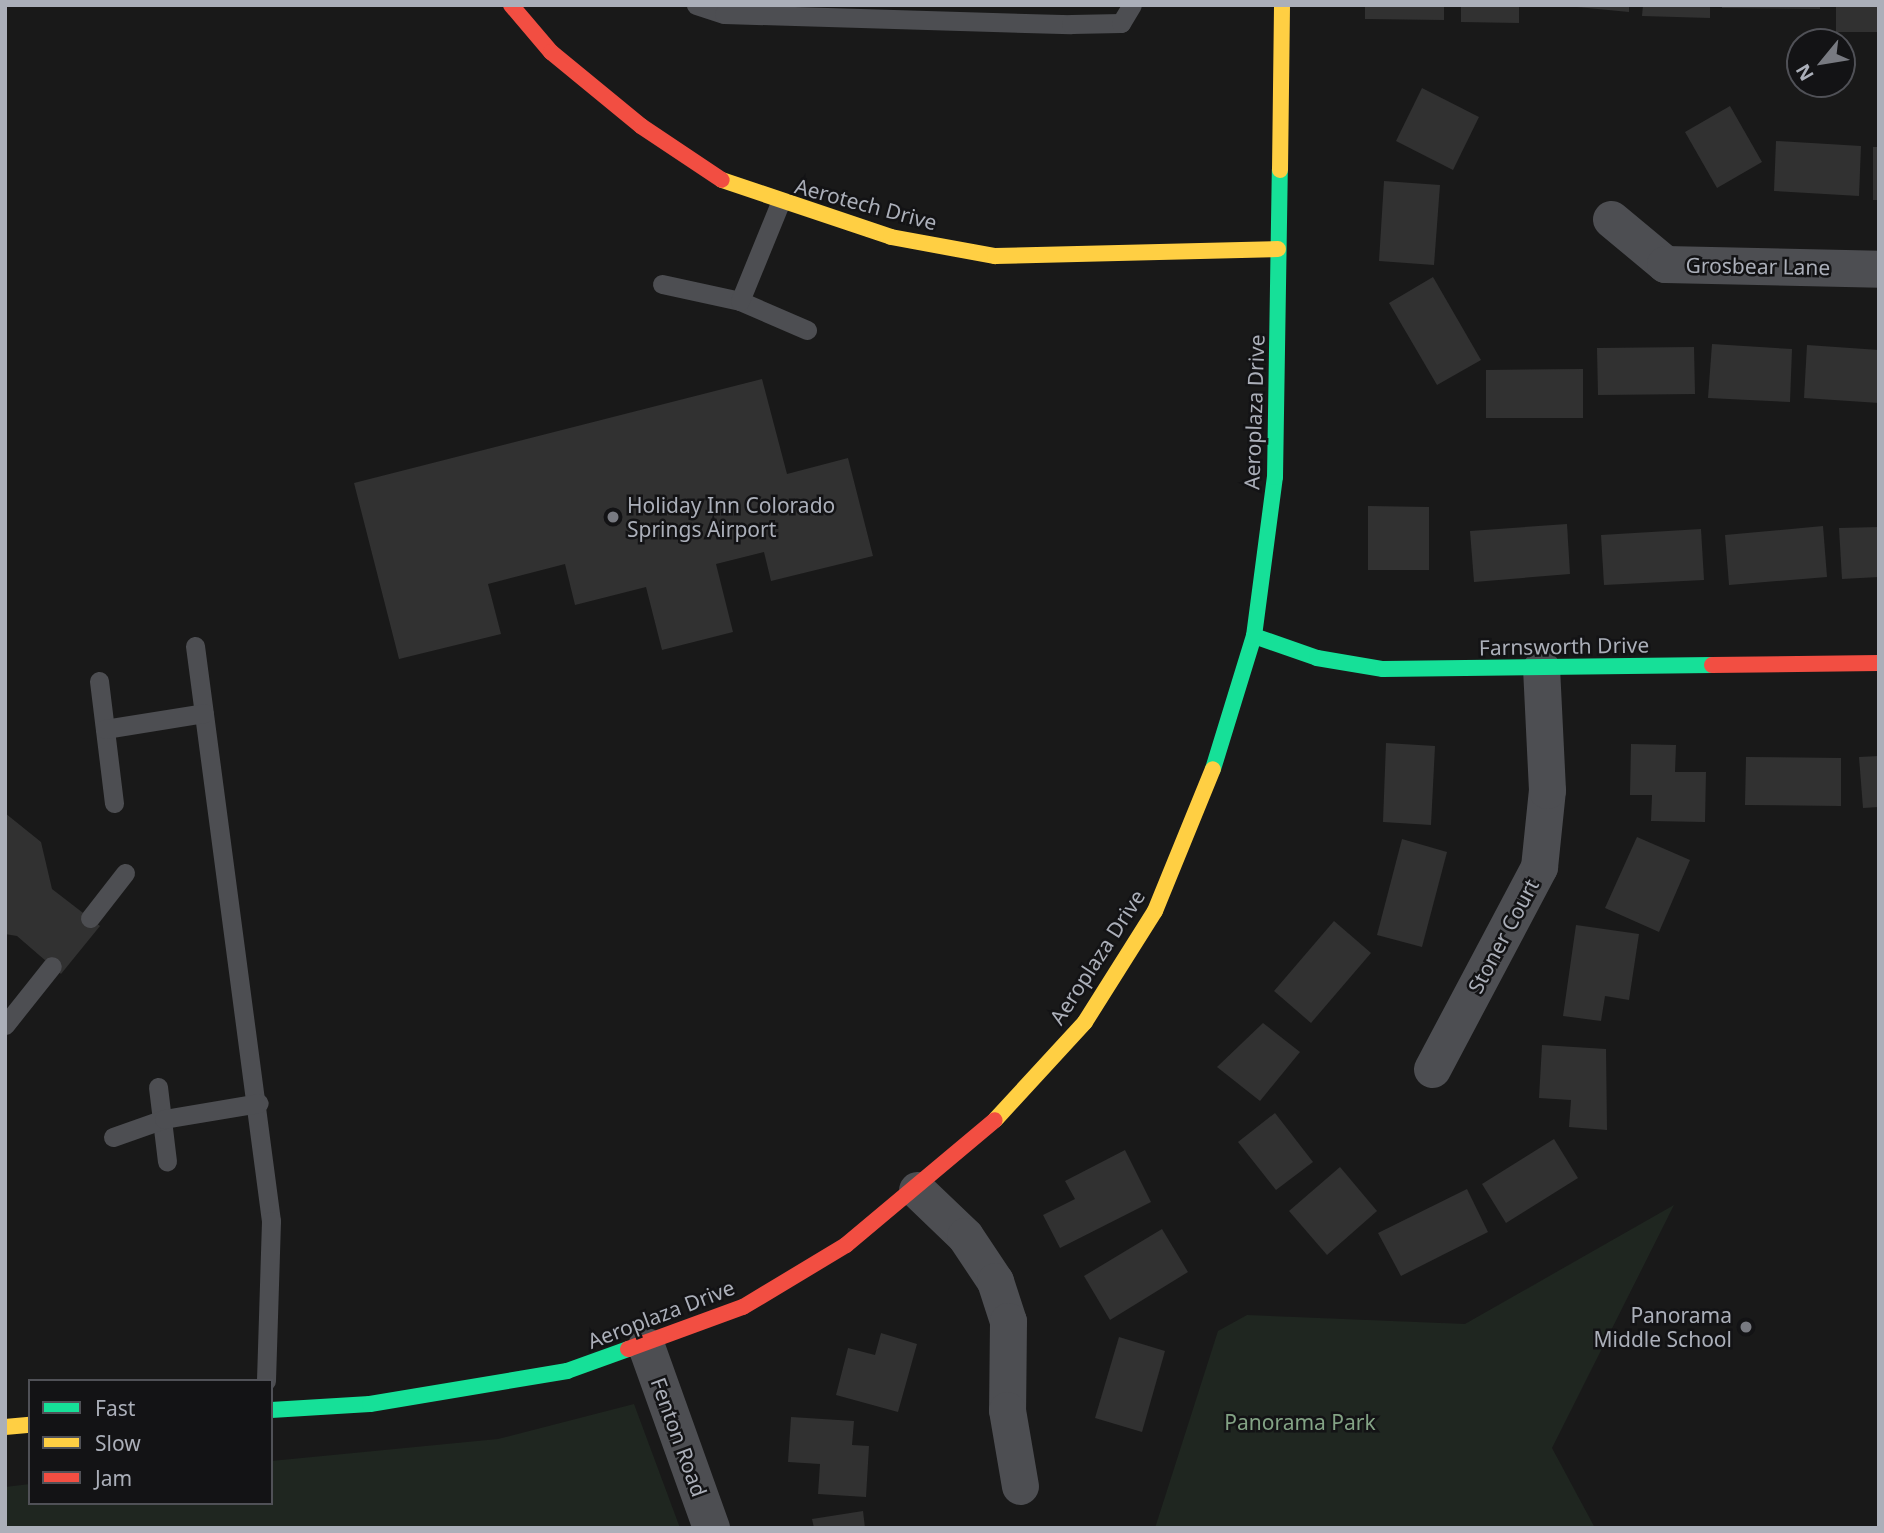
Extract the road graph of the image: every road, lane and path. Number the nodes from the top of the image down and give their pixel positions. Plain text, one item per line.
1 (512, 5) edge
2 (696, 5) edge
3 (1132, 5) edge
4 (1283, 5) edge
5 (780, 202) junction
6 (1611, 219) dead end
7 (1278, 249) junction
8 (1879, 269) edge
9 (662, 284) dead end
10 (740, 301) junction
11 (807, 330) dead end
12 (1254, 636) junction
13 (195, 646) dead end
14 (1879, 663) edge
15 (1541, 668) junction
16 (99, 681) dead end
17 (204, 713) junction
18 (105, 729) junction
19 (114, 803) dead end
20 (125, 873) dead end
21 (90, 918) dead end
22 (52, 966) dead end
23 (5, 1025) edge
24 (1432, 1069) dead end
25 (158, 1087) dead end
26 (259, 1103) junction
27 (163, 1119) junction
28 (113, 1137) dead end
29 (167, 1161) dead end
30 (917, 1191) junction
31 (646, 1346) junction
32 (266, 1379) edge
33 (273, 1410) edge
34 (28, 1425) edge
35 (5, 1427) edge
36 (1020, 1486) dead end
37 (711, 1528) edge

1 - 5 street, Aerotech Drive
2 - 3 lane
4 - 7 street, Aeroplaza Drive
5 - 7 street, Aerotech Drive
5 - 10 lane
6 - 8 street, Grosbear Lane
7 - 12 street, Aeroplaza Drive
9 - 10 lane
10 - 11 lane
12 - 15 street, Farnsworth Drive
12 - 30 street, Aeroplaza Drive
13 - 17 lane
14 - 15 street, Farnsworth Drive
15 - 24 street, Stoner Court
16 - 18 lane
17 - 18 lane
17 - 26 lane
18 - 19 lane
20 - 21 lane
22 - 23 lane
25 - 27 lane
26 - 27 lane
26 - 32 lane
27 - 28 lane
27 - 29 lane
30 - 31 street, Aeroplaza Drive
30 - 36 street
31 - 33 street, Aeroplaza Drive
31 - 37 street, Fenton Road
34 - 35 street

